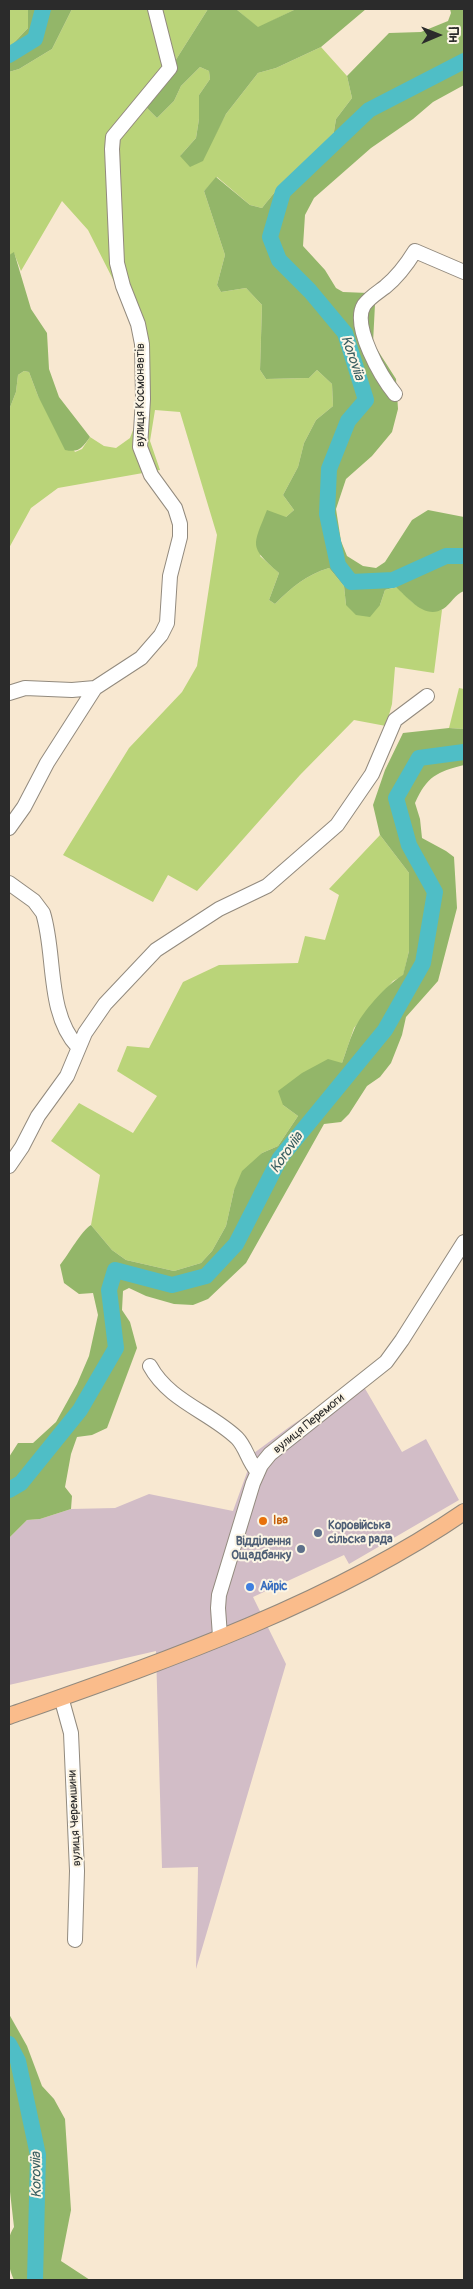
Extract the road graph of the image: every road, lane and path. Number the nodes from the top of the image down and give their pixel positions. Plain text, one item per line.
1 (155, 9) edge
2 (464, 272) edge
3 (395, 394) dead end
4 (95, 688) junction
5 (9, 692) edge
6 (427, 696) dead end
7 (9, 828) edge
8 (9, 883) edge
9 (78, 1047) junction
10 (9, 1166) edge
11 (464, 1242) edge
12 (150, 1366) dead end
13 (257, 1471) junction
14 (464, 1512) edge
15 (220, 1636) junction
16 (61, 1697) junction
17 (9, 1716) edge
18 (75, 1940) dead end

1 - 4 street, вулиця Космонавтів
2 - 3 street
4 - 5 street
4 - 7 street, вулиця Космонавтів
6 - 9 street
8 - 9 street
9 - 10 street
11 - 13 street, вулиця Перемоги
12 - 13 street
13 - 15 street, вулиця Перемоги
14 - 15 main road
15 - 16 main road
16 - 17 main road
16 - 18 street, вулиця Черемшини

